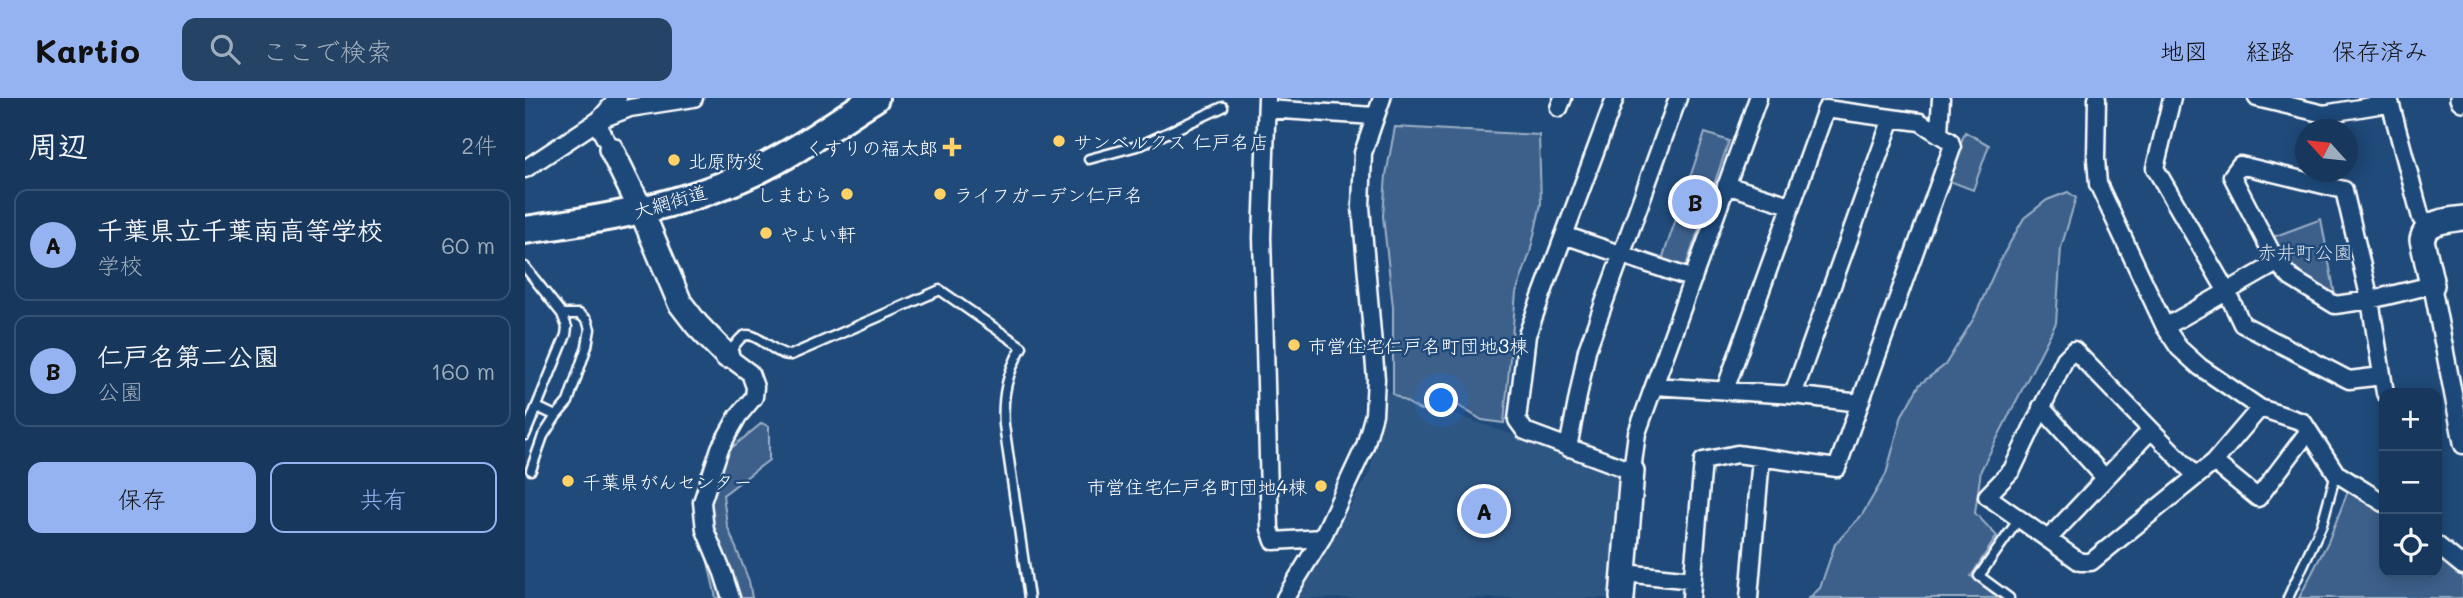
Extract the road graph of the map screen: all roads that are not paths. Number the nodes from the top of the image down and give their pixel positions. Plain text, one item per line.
1 (618, 98) edge
2 (694, 98) edge
3 (875, 98) edge
4 (1382, 98) edge
5 (1615, 98) edge
6 (1678, 98) edge
7 (1758, 98) edge
8 (1941, 98) edge
9 (2097, 98) edge
10 (2172, 98) edge
11 (2257, 98) edge
12 (2278, 100) edge
13 (2390, 101) edge
14 (1267, 104) edge
15 (1223, 107) dead end
16 (1374, 116) junction
17 (1892, 118) junction
18 (599, 120) junction
19 (1939, 133) junction
20 (611, 149) joint
21 (1089, 159) dead end
22 (525, 169) edge
23 (1727, 185) junction
24 (1790, 205) junction
25 (641, 210) junction
26 (2463, 218) edge
27 (2428, 228) junction
28 (525, 230) edge
29 (1564, 235) junction
30 (1620, 256) junction
31 (2277, 264) junction
32 (525, 267) edge
33 (1693, 279) junction
34 (2432, 285) junction
35 (2227, 292) junction
36 (2369, 300) junction
37 (562, 314) junction
38 (2165, 327) junction
39 (727, 356) junction
40 (2382, 376) junction
41 (1654, 386) junction
42 (2384, 388) edge
43 (1725, 390) junction
44 (1793, 395) junction
45 (1860, 404) junction
46 (537, 407) junction
47 (2041, 407) junction
48 (2260, 408) junction
49 (555, 416) junction
50 (2151, 430) junction
51 (2308, 432) junction
52 (525, 435) edge
53 (2463, 445) edge
54 (1569, 447) junction
55 (1761, 457) junction
56 (2214, 462) junction
57 (531, 470) dead end
58 (1632, 471) junction
59 (2336, 473) junction
60 (2196, 476) junction
61 (2105, 478) junction
62 (2379, 500) edge
63 (2019, 519) junction
64 (1322, 538) junction
65 (2047, 539) junction
66 (2442, 549) edge
67 (2463, 566) edge
68 (1624, 573) junction
69 (1693, 580) junction
70 (730, 598) edge
71 (1029, 598) edge
72 (1285, 598) edge
73 (1622, 598) edge
74 (1691, 598) edge
75 (1749, 598) edge
76 (2009, 598) edge
77 (2288, 598) edge

1 - 18 street
2 - 18 street
3 - 25 main road, 大網街道
4 - 16 street
5 - 29 street
6 - 30 street
7 - 23 street
8 - 19 street
9 - 38 street
10 - 35 street
11 - 12 street
12 - 13 street
13 - 27 street
14 - 16 street
14 - 64 street
15 - 21 lane
16 - 64 street
17 - 19 street
17 - 24 street
17 - 44 street
18 - 20 street
18 - 22 street
19 - 45 street
20 - 25 street
23 - 24 street
23 - 33 street
24 - 43 street
25 - 28 main road, 大網街道
25 - 39 street
26 - 27 street
27 - 34 street
29 - 30 street
29 - 54 street
30 - 33 street
30 - 54 street
31 - 35 street
31 - 36 street
31 - 36 street
32 - 37 lane
33 - 41 street
34 - 36 street
34 - 53 street
35 - 38 street
35 - 40 street
36 - 40 street
37 - 46 lane
37 - 49 lane
38 - 48 street
39 - 70 street
39 - 71 lane
40 - 42 street
41 - 43 street
41 - 58 street
43 - 44 street
44 - 45 street
45 - 55 street
46 - 49 lane
46 - 52 lane
47 - 50 street
47 - 61 street
47 - 63 street
48 - 51 street
48 - 56 street
49 - 57 lane
50 - 60 street
50 - 61 street
51 - 56 street
51 - 59 street
54 - 58 street
55 - 69 street
55 - 75 street
56 - 60 street
58 - 68 street
59 - 62 street
59 - 77 lane
60 - 65 street
61 - 65 street
63 - 65 street
63 - 76 lane
64 - 72 street
66 - 67 street
68 - 69 street
68 - 73 street
69 - 74 street

